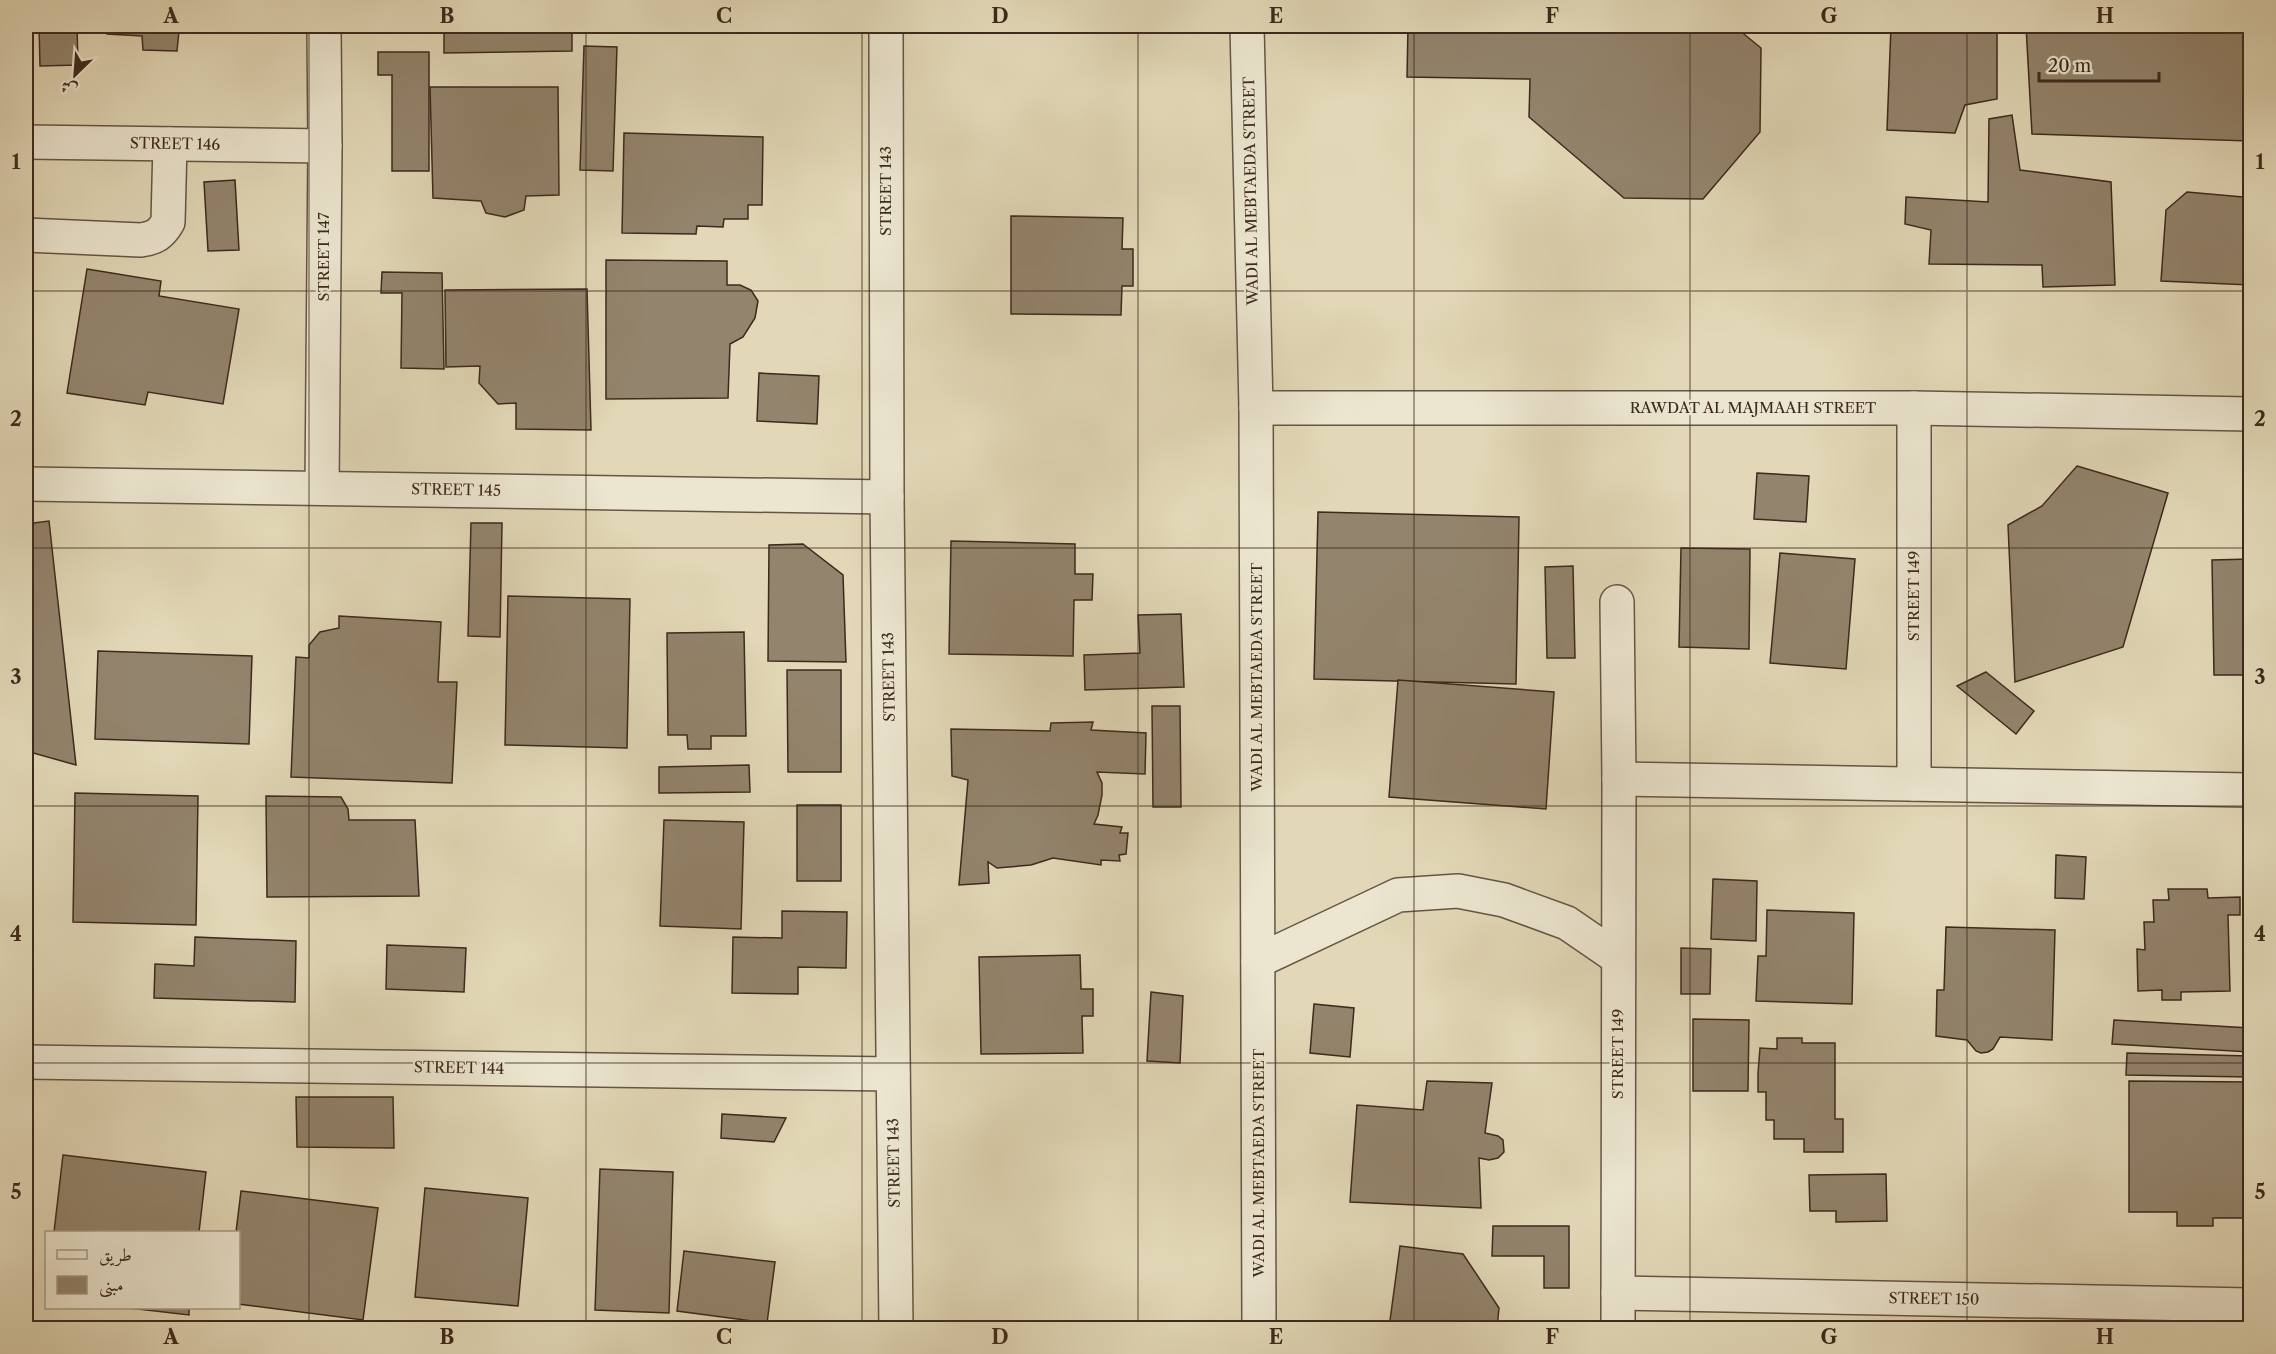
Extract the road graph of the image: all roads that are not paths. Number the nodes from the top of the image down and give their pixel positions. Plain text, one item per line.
1 (324, 26) edge
2 (886, 26) edge
3 (1247, 26) edge
4 (26, 142) edge
5 (170, 144) junction
6 (325, 146) junction
7 (26, 235) edge
8 (1256, 408) junction
9 (1914, 408) junction
10 (2250, 414) edge
11 (26, 484) edge
12 (322, 488) junction
13 (887, 497) junction
14 (1617, 602) dead end
15 (1619, 779) junction
16 (1914, 784) junction
17 (2250, 790) edge
18 (1618, 958) junction
19 (1258, 961) junction
20 (26, 1062) edge
21 (893, 1074) junction
22 (1617, 1293) junction
23 (2250, 1305) edge
24 (896, 1329) edge
25 (1259, 1329) edge
26 (1618, 1329) edge

1 - 6 street, STREET 147
2 - 13 street, STREET 143
3 - 8 street, WADI AL MEBTAEDA STREET
4 - 5 street, STREET 146
5 - 6 street, STREET 146
5 - 7 street
6 - 12 street, STREET 147
8 - 9 street, RAWDAT AL MAJMAAH STREET
8 - 19 street, WADI AL MEBTAEDA STREET
9 - 10 street, RAWDAT AL MAJMAAH STREET
9 - 16 street, STREET 149
11 - 12 street, STREET 145
12 - 13 street, STREET 145
13 - 21 street, STREET 143
14 - 15 street, STREET 149
15 - 16 street
15 - 18 street, STREET 149
16 - 17 street
18 - 19 street
18 - 22 street, STREET 149
19 - 25 street, WADI AL MEBTAEDA STREET
20 - 21 street, STREET 144
21 - 24 street, STREET 143
22 - 23 street, STREET 150
22 - 26 street, STREET 149

